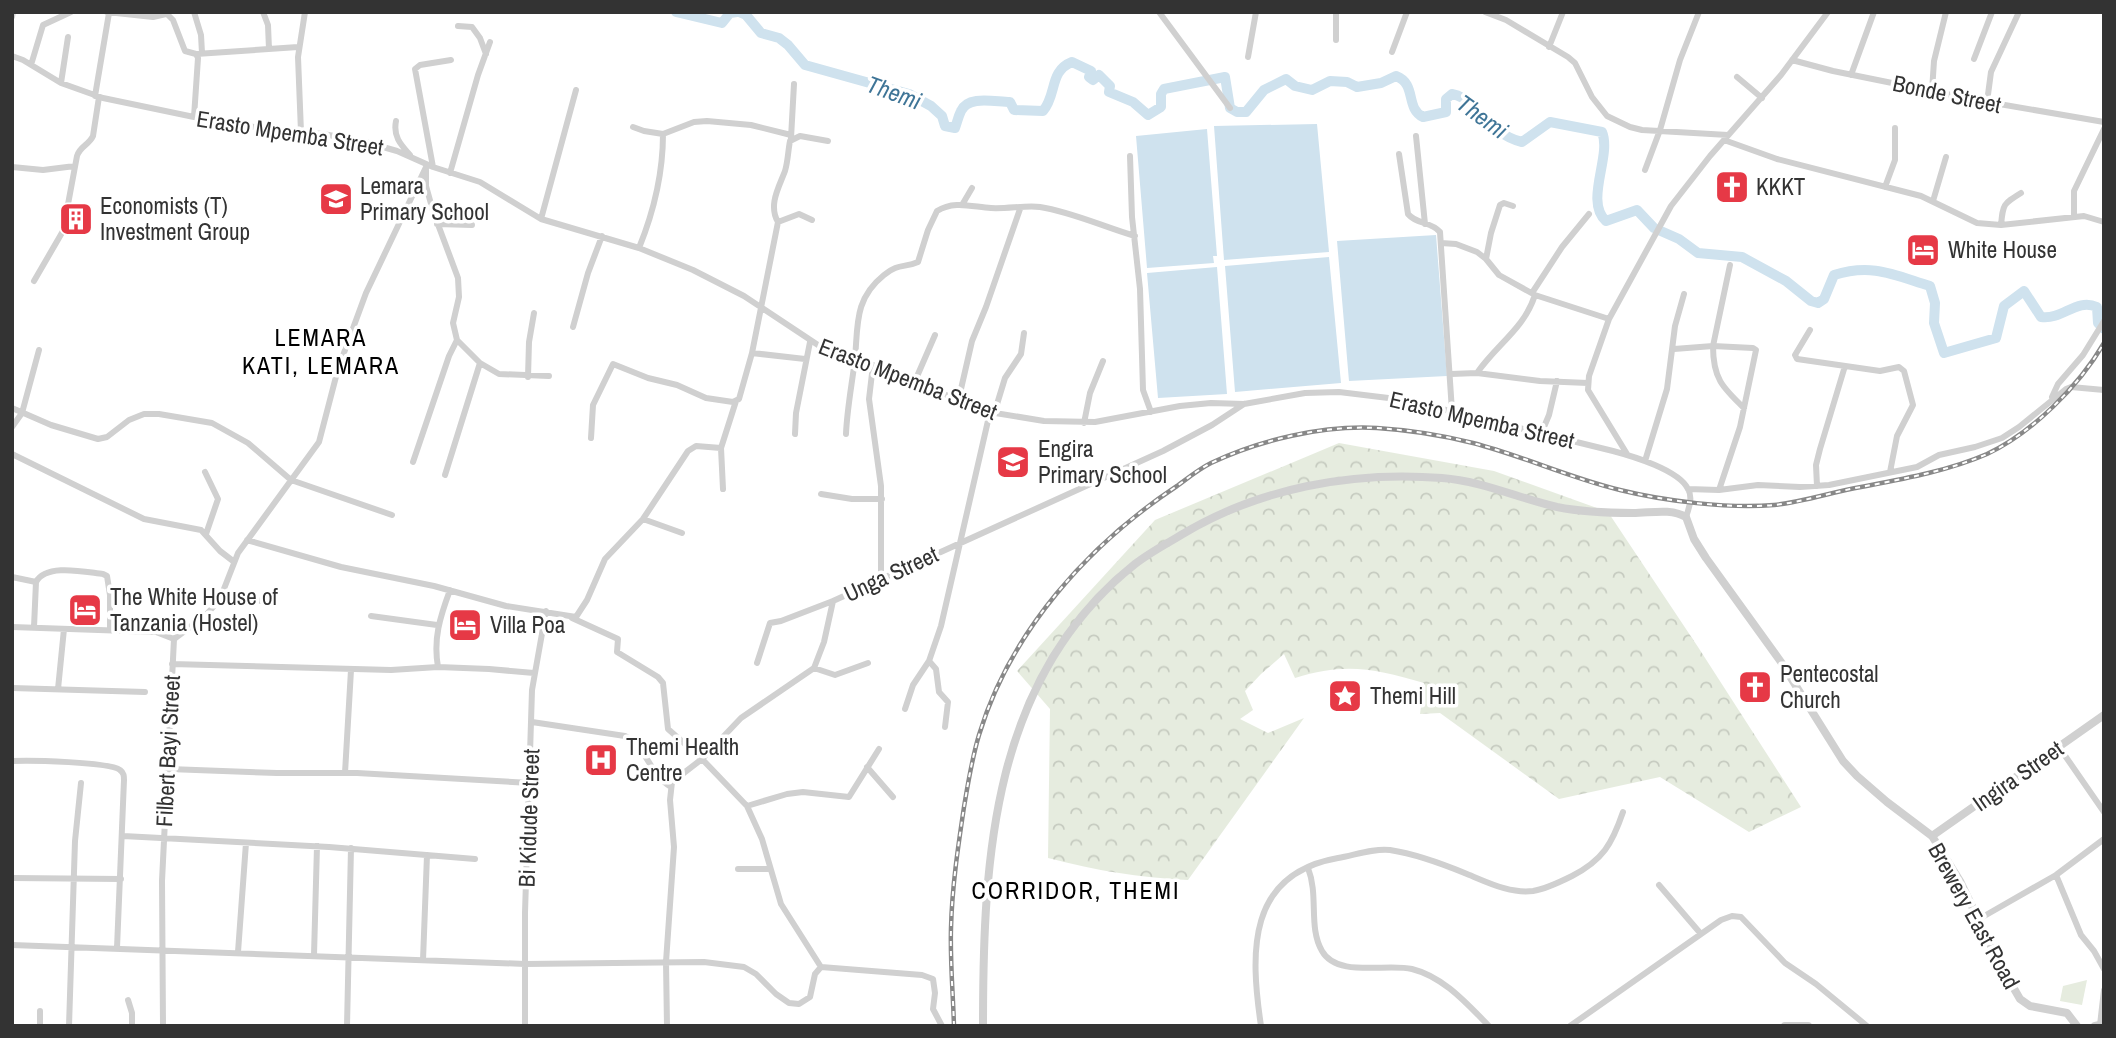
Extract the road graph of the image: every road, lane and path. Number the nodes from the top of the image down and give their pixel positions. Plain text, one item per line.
1 (71, 12) edge
2 (107, 12) edge
3 (194, 12) edge
4 (264, 12) edge
5 (305, 12) edge
6 (1159, 12) edge
7 (1256, 12) edge
8 (1336, 12) edge
9 (1407, 12) edge
10 (1485, 12) edge
11 (1563, 12) edge
12 (1699, 12) edge
13 (1828, 12) edge
14 (1874, 12) edge
15 (1946, 12) edge
16 (1992, 12) edge
17 (2019, 12) edge
18 (165, 13) edge
19 (458, 26) dead end
20 (68, 37) dead end
21 (1336, 40) dead end
22 (490, 42) dead end
23 (299, 47) junction
24 (1549, 47) junction
25 (269, 49) junction
26 (1392, 52) dead end
27 (199, 54) junction
28 (485, 54) junction
29 (12, 56) edge
30 (1248, 57) dead end
31 (1974, 59) dead end
32 (451, 60) dead end
33 (1792, 60) junction
34 (31, 65) junction
35 (1851, 75) junction
36 (1737, 77) dead end
37 (61, 83) junction
38 (794, 84) dead end
39 (576, 90) dead end
40 (1933, 91) junction
41 (97, 96) junction
42 (1762, 98) junction
43 (1987, 102) junction
44 (1230, 108) dead end
45 (194, 117) junction
46 (396, 121) dead end
47 (2104, 122) edge
48 (633, 127) dead end
49 (1895, 128) dead end
50 (1660, 130) junction
51 (2104, 130) edge
52 (301, 132) junction
53 (663, 134) junction
54 (1416, 136) dead end
55 (1726, 137) junction
56 (791, 138) junction
57 (828, 141) dead end
58 (1399, 154) dead end
59 (1130, 156) dead end
60 (411, 157) junction
61 (1946, 157) dead end
62 (75, 166) junction
63 (12, 167) edge
64 (429, 167) junction
65 (1645, 170) dead end
66 (450, 173) junction
67 (1885, 187) junction
68 (972, 188) dead end
69 (2021, 193) dead end
70 (1933, 201) junction
71 (962, 205) junction
72 (1513, 206) dead end
73 (1020, 209) junction
74 (1589, 214) dead end
75 (2074, 217) junction
76 (541, 219) junction
77 (812, 220) dead end
78 (778, 222) junction
79 (2104, 222) edge
80 (437, 224) junction
81 (1425, 224) junction
82 (472, 225) dead end
83 (2001, 225) junction
84 (602, 236) junction
85 (1135, 236) junction
86 (1441, 243) junction
87 (639, 248) junction
88 (1486, 259) junction
89 (1730, 265) dead end
90 (34, 281) dead end
91 (1534, 294) junction
92 (1684, 294) dead end
93 (760, 308) junction
94 (534, 313) dead end
95 (1609, 318) junction
96 (2104, 321) edge
97 (572, 327) dead end
98 (1810, 330) dead end
99 (1024, 333) dead end
100 (935, 335) dead end
101 (457, 340) junction
102 (810, 342) junction
103 (1713, 346) junction
104 (1674, 349) junction
105 (39, 350) dead end
106 (752, 353) junction
107 (806, 359) junction
108 (855, 359) junction
109 (1103, 361) dead end
110 (480, 363) junction
111 (873, 365) junction
112 (1845, 366) junction
113 (1477, 373) junction
114 (1451, 374) junction
115 (549, 376) dead end
116 (528, 377) junction
117 (915, 381) junction
118 (1557, 381) junction
119 (1588, 383) junction
120 (2104, 390) edge
121 (2052, 399) junction
122 (736, 401) junction
123 (958, 402) junction
124 (1244, 404) junction
125 (12, 408) edge
126 (1744, 408) junction
127 (1452, 411) junction
128 (1151, 412) junction
129 (22, 413) junction
130 (992, 413) junction
131 (1084, 423) junction
132 (12, 427) edge
133 (795, 434) dead end
134 (846, 434) dead end
135 (1541, 434) junction
136 (591, 438) dead end
137 (721, 448) junction
138 (12, 454) edge
139 (1627, 454) junction
140 (1645, 461) junction
141 (413, 462) dead end
142 (205, 472) dead end
143 (1890, 472) junction
144 (445, 475) dead end
145 (291, 480) junction
146 (1817, 486) junction
147 (723, 489) dead end
148 (1688, 489) junction
149 (1719, 490) junction
150 (821, 494) dead end
151 (882, 499) junction
152 (392, 515) dead end
153 (1686, 517) junction
154 (643, 519) junction
155 (682, 533) dead end
156 (206, 534) junction
157 (247, 540) junction
158 (961, 543) junction
159 (233, 561) junction
160 (12, 577) edge
161 (881, 579) junction
162 (36, 582) junction
163 (450, 590) junction
164 (223, 593) junction
165 (833, 601) junction
166 (275, 604) dead end
167 (546, 611) junction
168 (372, 616) dead end
169 (569, 617) junction
170 (437, 625) junction
171 (12, 626) edge
172 (34, 627) junction
173 (64, 629) junction
174 (110, 630) junction
175 (174, 639) junction
176 (929, 661) junction
177 (757, 663) dead end
178 (868, 663) dead end
179 (173, 664) junction
180 (438, 667) junction
181 (814, 668) junction
182 (351, 670) junction
183 (534, 673) junction
184 (12, 688) edge
185 (58, 689) junction
186 (145, 692) dead end
187 (905, 709) dead end
188 (2104, 715) edge
189 (532, 722) junction
190 (945, 727) dead end
191 (2059, 747) junction
192 (879, 750) dead end
193 (702, 759) junction
194 (12, 761) edge
195 (867, 767) junction
196 (169, 769) junction
197 (345, 773) junction
198 (81, 783) dead end
199 (530, 783) junction
200 (671, 787) junction
201 (893, 797) dead end
202 (747, 806) junction
203 (1623, 812) dead end
204 (2104, 813) edge
205 (123, 835) junction
206 (1932, 836) junction
207 (164, 837) junction
208 (2104, 839) edge
209 (246, 842) junction
210 (317, 846) junction
211 (351, 848) junction
212 (427, 855) junction
213 (475, 859) dead end
214 (1308, 867) junction
215 (738, 869) dead end
216 (769, 869) junction
217 (2056, 875) junction
218 (12, 878) edge
219 (121, 879) junction
220 (75, 880) junction
221 (1659, 885) dead end
222 (1979, 919) junction
223 (1701, 934) junction
224 (12, 944) edge
225 (72, 947) junction
226 (117, 948) junction
227 (162, 951) junction
228 (238, 952) junction
229 (314, 955) junction
230 (349, 957) junction
231 (423, 960) junction
232 (666, 962) junction
233 (525, 964) junction
234 (821, 967) junction
235 (2104, 969) edge
236 (2104, 990) edge
237 (128, 1000) dead end
238 (40, 1011) dead end
239 (2100, 1025) edge
240 (40, 1026) edge
241 (69, 1026) edge
242 (132, 1026) edge
243 (163, 1026) edge
244 (347, 1026) edge
245 (525, 1026) edge
246 (667, 1026) edge
247 (942, 1026) edge
248 (983, 1026) edge
249 (1261, 1026) edge
250 (1489, 1026) edge
251 (1570, 1026) edge
252 (1785, 1026) edge
253 (1808, 1026) edge
254 (1867, 1026) edge
255 (2077, 1026) edge

1 - 34 street
2 - 18 street
2 - 41 street
3 - 27 street
4 - 25 street
5 - 23 street
6 - 44 street
7 - 30 street
8 - 21 street
9 - 26 street
10 - 24 street
11 - 24 street
12 - 50 street
13 - 33 street
14 - 35 street
15 - 40 street
16 - 31 street
17 - 43 street
18 - 27 street
19 - 28 street
20 - 37 street
22 - 28 street
23 - 25 street
23 - 52 street
24 - 50 street
25 - 27 street
27 - 45 street
28 - 66 street
29 - 34 street, Erasto Mpemba Street
32 - 64 street
33 - 35 street, Bonde Street
33 - 42 street
34 - 37 street, Erasto Mpemba Street
35 - 40 street, Bonde Street
36 - 42 street
37 - 41 street, Erasto Mpemba Street
38 - 56 street
39 - 76 street
40 - 43 street, Bonde Street
41 - 45 street, Erasto Mpemba Street
41 - 62 street
42 - 55 street
43 - 47 street, Bonde Street
45 - 52 street, Erasto Mpemba Street
46 - 60 street
48 - 53 street
49 - 67 street
50 - 55 street
50 - 65 street
51 - 75 street
52 - 60 street, Erasto Mpemba Street
53 - 56 street
53 - 87 street
54 - 81 street
55 - 67 street
55 - 95 street
56 - 57 street
56 - 78 street
58 - 81 street
59 - 85 street
60 - 64 street, Erasto Mpemba Street
61 - 70 street
62 - 63 street
62 - 90 street
64 - 66 street, Erasto Mpemba Street
64 - 80 street
64 - 145 street
66 - 76 street, Erasto Mpemba Street
67 - 70 street
68 - 71 street
69 - 83 street
70 - 83 street
71 - 73 street
71 - 108 street
72 - 88 street
73 - 85 street
73 - 123 street
74 - 91 street
75 - 79 street
75 - 83 street
76 - 84 street, Erasto Mpemba Street
77 - 78 street
78 - 93 street
80 - 82 street
80 - 101 street
81 - 86 street
84 - 87 street, Erasto Mpemba Street
84 - 97 street
85 - 128 street
86 - 88 street
86 - 114 street
87 - 93 street, Erasto Mpemba Street
88 - 91 street
89 - 103 street
91 - 95 street
91 - 113 street
92 - 104 street
93 - 102 street, Erasto Mpemba Street
93 - 106 street
94 - 116 street
95 - 119 street
96 - 121 street
98 - 112 street
99 - 130 street
100 - 117 street
101 - 110 street
101 - 141 street
102 - 107 street
102 - 108 street, Erasto Mpemba Street
103 - 104 street
103 - 126 street
103 - 126 street
104 - 140 street
105 - 129 street
106 - 107 street
106 - 122 street
107 - 133 street
108 - 111 street, Erasto Mpemba Street
108 - 134 street
109 - 131 street
110 - 116 street
110 - 144 street
111 - 117 street, Erasto Mpemba Street
111 - 151 street
112 - 143 street
112 - 146 street
113 - 114 street
113 - 118 street
114 - 127 street
115 - 116 street
117 - 123 street, Erasto Mpemba Street
118 - 119 street
118 - 135 street
119 - 139 street
120 - 121 street
121 - 143 street
122 - 136 street
122 - 137 street
123 - 130 street, Erasto Mpemba Street
124 - 127 street, Erasto Mpemba Street
124 - 128 street, Erasto Mpemba Street
124 - 158 street, Unga Street
125 - 129 street
126 - 149 street
127 - 135 street, Erasto Mpemba Street
128 - 131 street, Erasto Mpemba Street
129 - 132 street
129 - 145 street
130 - 131 street, Erasto Mpemba Street
130 - 158 street
135 - 139 street, Erasto Mpemba Street
137 - 147 street
137 - 154 street
138 - 156 street
139 - 140 street, Erasto Mpemba Street
140 - 148 street, Erasto Mpemba Street
142 - 156 street
143 - 146 street
145 - 152 street
145 - 157 street
146 - 149 street
148 - 149 street
148 - 153 street
150 - 151 street
151 - 161 street
153 - 206 street, Brewery East Road
153 - 248 street
154 - 155 street
154 - 169 street
156 - 159 street
157 - 159 street
157 - 163 street
158 - 161 street, Unga Street
158 - 176 street
159 - 164 street
160 - 162 street
161 - 165 street, Unga Street
162 - 172 street
162 - 174 street
163 - 167 street
163 - 170 street
164 - 166 street
164 - 175 street
165 - 177 street
165 - 181 street, Unga Street
167 - 169 street
167 - 183 street, Bi Kidude Street
168 - 170 street
169 - 193 street
170 - 180 street
171 - 172 street
172 - 173 street
173 - 174 street
173 - 185 street
174 - 175 street
175 - 179 street, Filbert Bayi Street
176 - 187 street
176 - 190 street
178 - 181 street
179 - 182 street
179 - 196 street, Filbert Bayi Street
180 - 182 street
180 - 183 street
181 - 193 street
182 - 197 street
183 - 189 street, Bi Kidude Street
184 - 185 street
185 - 186 street
188 - 191 street, Ingira Street
189 - 199 street, Bi Kidude Street
189 - 200 street
191 - 204 street
191 - 206 street, Ingira Street
192 - 195 street
193 - 200 street
193 - 202 street
194 - 205 street
195 - 201 street
195 - 202 street
196 - 197 street
196 - 207 street, Filbert Bayi Street
197 - 199 street
198 - 220 street
199 - 233 street, Bi Kidude Street
200 - 232 street
202 - 216 street
203 - 214 street
205 - 207 street
205 - 219 street
206 - 222 street, Brewery East Road
207 - 209 street
207 - 227 street, Filbert Bayi Street
208 - 217 street
209 - 210 street
209 - 228 street
210 - 211 street
210 - 229 street
211 - 212 street
211 - 230 street
212 - 213 street
212 - 231 street
214 - 249 street
214 - 250 street
215 - 216 street
216 - 234 street
217 - 222 street
217 - 235 street
218 - 220 street
219 - 220 street
219 - 226 street
220 - 225 street
221 - 223 street
222 - 255 street, Brewery East Road
223 - 251 street
223 - 254 street
224 - 225 street
225 - 226 street
225 - 241 street
226 - 227 street
227 - 228 street
227 - 243 street, Filbert Bayi Street
228 - 229 street
229 - 230 street
230 - 231 street
230 - 244 street
231 - 233 street
232 - 233 street
232 - 234 street
232 - 246 street
233 - 245 street, Bi Kidude Street
234 - 247 street
236 - 239 street
237 - 242 street
238 - 240 street
252 - 253 street

